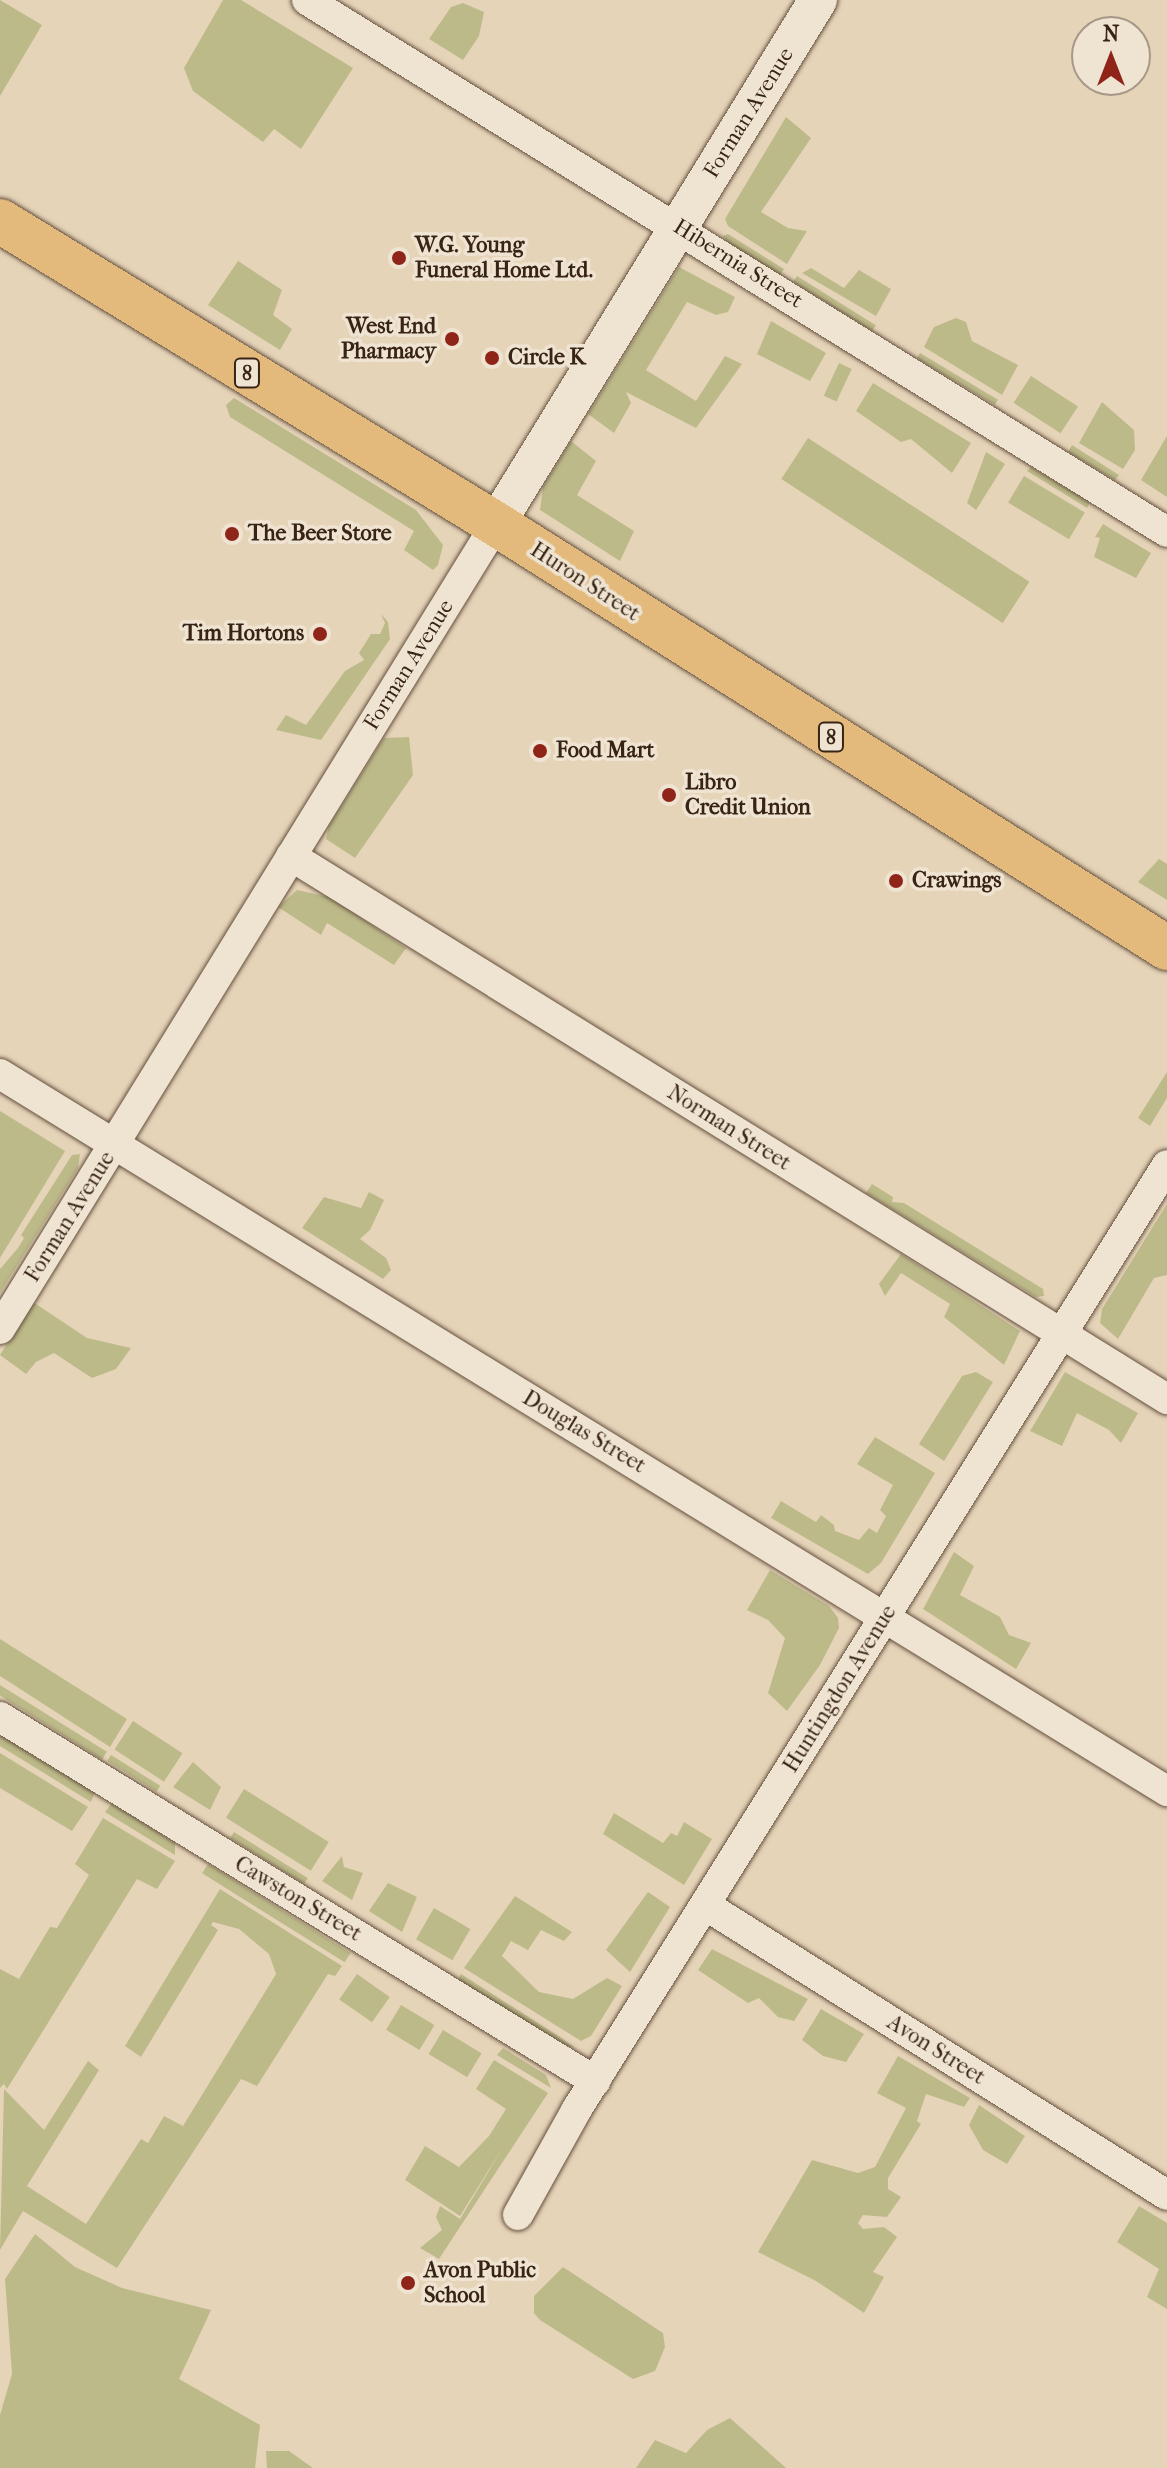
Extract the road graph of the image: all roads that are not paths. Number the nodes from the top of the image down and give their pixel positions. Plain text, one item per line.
1 (307, 0) edge
2 (818, 0) edge
3 (0, 221) edge
4 (678, 227) junction
5 (496, 524) junction
6 (1167, 532) edge
7 (291, 856) junction
8 (1167, 948) edge
9 (0, 1074) edge
10 (114, 1144) junction
11 (1167, 1165) edge
12 (0, 1329) edge
13 (1059, 1334) junction
14 (1167, 1399) edge
15 (885, 1617) junction
16 (0, 1717) edge
17 (1167, 1791) edge
18 (705, 1905) junction
19 (595, 2081) junction
20 (1167, 2195) edge
21 (518, 2215) dead end

1 - 4 street, Hibernia Street
2 - 4 street, Forman Avenue
3 - 5 main road, Huron Street / 8
4 - 5 street, Forman Avenue
4 - 6 street, Hibernia Street
5 - 7 street, Forman Avenue
5 - 8 main road, Huron Street / 8
7 - 10 street, Forman Avenue
7 - 13 street, Norman Street
9 - 10 street, Douglas Street
10 - 12 street, Forman Avenue
10 - 15 street, Douglas Street
11 - 13 street, Huntingdon Avenue
13 - 14 street, Norman Street
13 - 15 street, Huntingdon Avenue
15 - 17 street, Douglas Street
15 - 18 street, Huntingdon Avenue
16 - 19 street, Cawston Street
18 - 19 street, Huntingdon Avenue
18 - 20 street, Avon Street
19 - 21 street, Huntingdon Avenue

